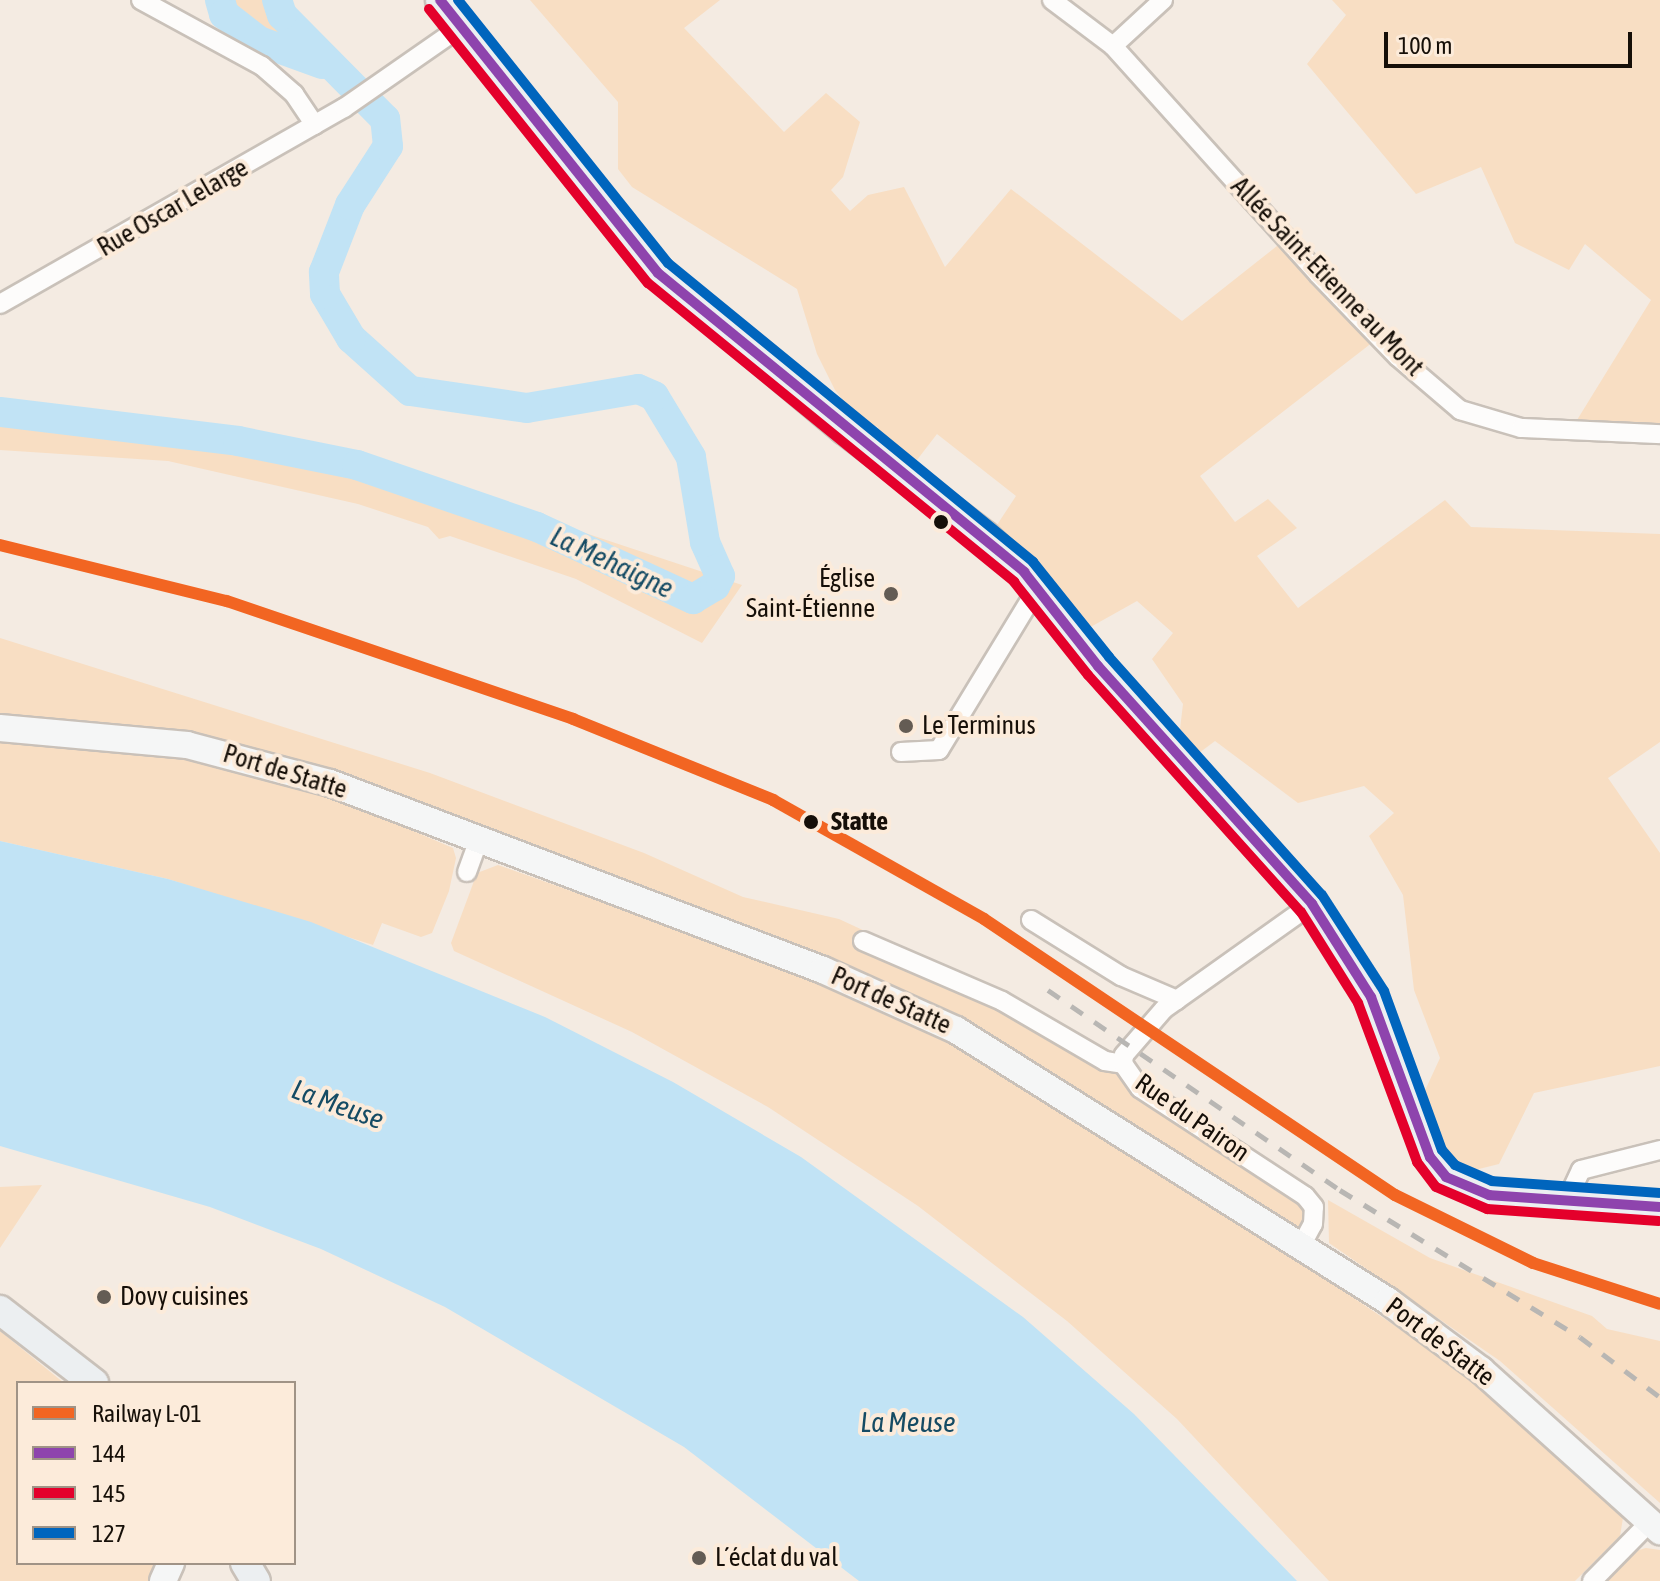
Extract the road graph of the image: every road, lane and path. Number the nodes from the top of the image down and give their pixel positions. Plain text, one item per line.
1 (141, 0) edge
2 (440, 0) edge
3 (1052, 0) edge
4 (1163, 0) edge
5 (459, 28) junction
6 (1113, 46) junction
7 (315, 125) junction
8 (0, 304) edge
9 (1660, 434) edge
10 (1037, 589) junction
11 (0, 728) edge
12 (901, 752) dead end
13 (478, 842) junction
14 (467, 872) dead end
15 (1312, 904) junction
16 (1031, 920) dead end
17 (863, 941) dead end
18 (1177, 1000) junction
19 (1123, 1064) junction
20 (1660, 1150) edge
21 (1567, 1200) junction
22 (1660, 1207) edge
23 (1300, 1248) junction
24 (0, 1310) edge
25 (91, 1381) edge
26 (1655, 1526) edge
27 (1592, 1581) edge

1 - 7 street
2 - 5 main road
3 - 6 street, Allée Saint-Etienne au Mont
4 - 6 street
5 - 7 street, Rue Oscar Lelarge
5 - 10 main road
6 - 9 street, Allée Saint-Etienne au Mont
7 - 8 street, Rue Oscar Lelarge
10 - 12 street
10 - 15 main road
11 - 13 street, Port de Statte
13 - 14 street
13 - 23 street, Port de Statte
15 - 18 street, Rue du Pairon
15 - 21 main road
16 - 18 street
17 - 19 street
18 - 19 street, Rue du Pairon
19 - 23 street, Rue du Pairon
20 - 21 street
21 - 22 main road
23 - 26 street, Port de Statte
24 - 25 main road
26 - 27 street

